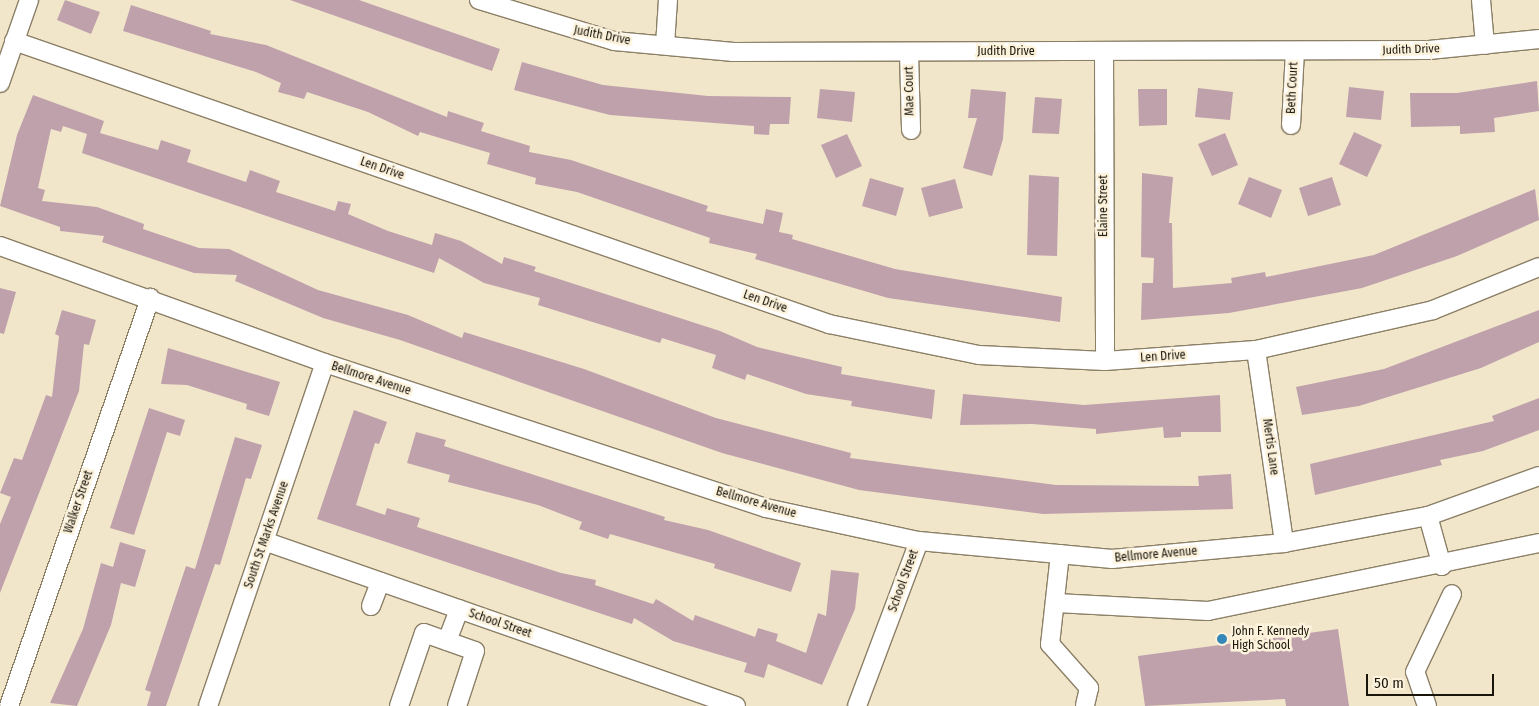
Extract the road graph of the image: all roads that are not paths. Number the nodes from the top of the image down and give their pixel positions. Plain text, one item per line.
1 (28, 0) edge
2 (479, 0) edge
3 (668, 0) edge
4 (1481, 0) edge
5 (1539, 39) edge
6 (14, 41) junction
7 (666, 45) junction
8 (1485, 46) junction
9 (1104, 51) junction
10 (909, 52) junction
11 (1295, 52) junction
12 (0, 83) edge
13 (1291, 125) dead end
14 (910, 130) dead end
15 (0, 246) edge
16 (1539, 267) edge
17 (150, 298) junction
18 (1256, 350) junction
19 (1105, 361) junction
20 (324, 363) junction
21 (1539, 476) edge
22 (1428, 516) junction
23 (264, 541) junction
24 (919, 541) junction
25 (1284, 543) junction
26 (1539, 543) edge
27 (1060, 554) junction
28 (1442, 566) junction
29 (380, 582) junction
30 (1452, 594) dead end
31 (1056, 603) junction
32 (371, 606) dead end
33 (459, 609) junction
34 (447, 641) junction
35 (9, 706) edge
36 (208, 706) edge
37 (399, 706) edge
38 (457, 706) edge
39 (736, 706) edge
40 (857, 706) edge
41 (1085, 706) edge
42 (1428, 706) edge

1 - 6 street
2 - 7 street, Judith Drive
3 - 7 street
4 - 8 street
5 - 8 street, Judith Drive
6 - 12 street
6 - 19 street, Len Drive
7 - 10 street, Judith Drive
8 - 11 street, Judith Drive
9 - 10 street, Judith Drive
9 - 11 street, Judith Drive
9 - 19 street, Elaine Street
10 - 14 street, Mae Court
11 - 13 street, Beth Court
15 - 17 street, Bellmore Avenue
16 - 18 street, Len Drive
17 - 20 street, Bellmore Avenue
17 - 35 street, Walker Street
18 - 19 street, Len Drive
18 - 25 street, Mertis Lane
20 - 23 street, South St Marks Avenue
20 - 24 street, Bellmore Avenue
21 - 22 street, Bellmore Avenue
22 - 25 street, Bellmore Avenue
22 - 28 street
23 - 29 street, School Street
23 - 36 street, South St Marks Avenue
24 - 27 street, Bellmore Avenue
24 - 40 street, School Street
25 - 27 street, Bellmore Avenue
26 - 28 street
27 - 31 street
28 - 31 street
29 - 32 street
29 - 33 street, School Street
30 - 42 street
31 - 41 street
33 - 34 street
33 - 39 street, School Street
34 - 37 street
34 - 38 street

